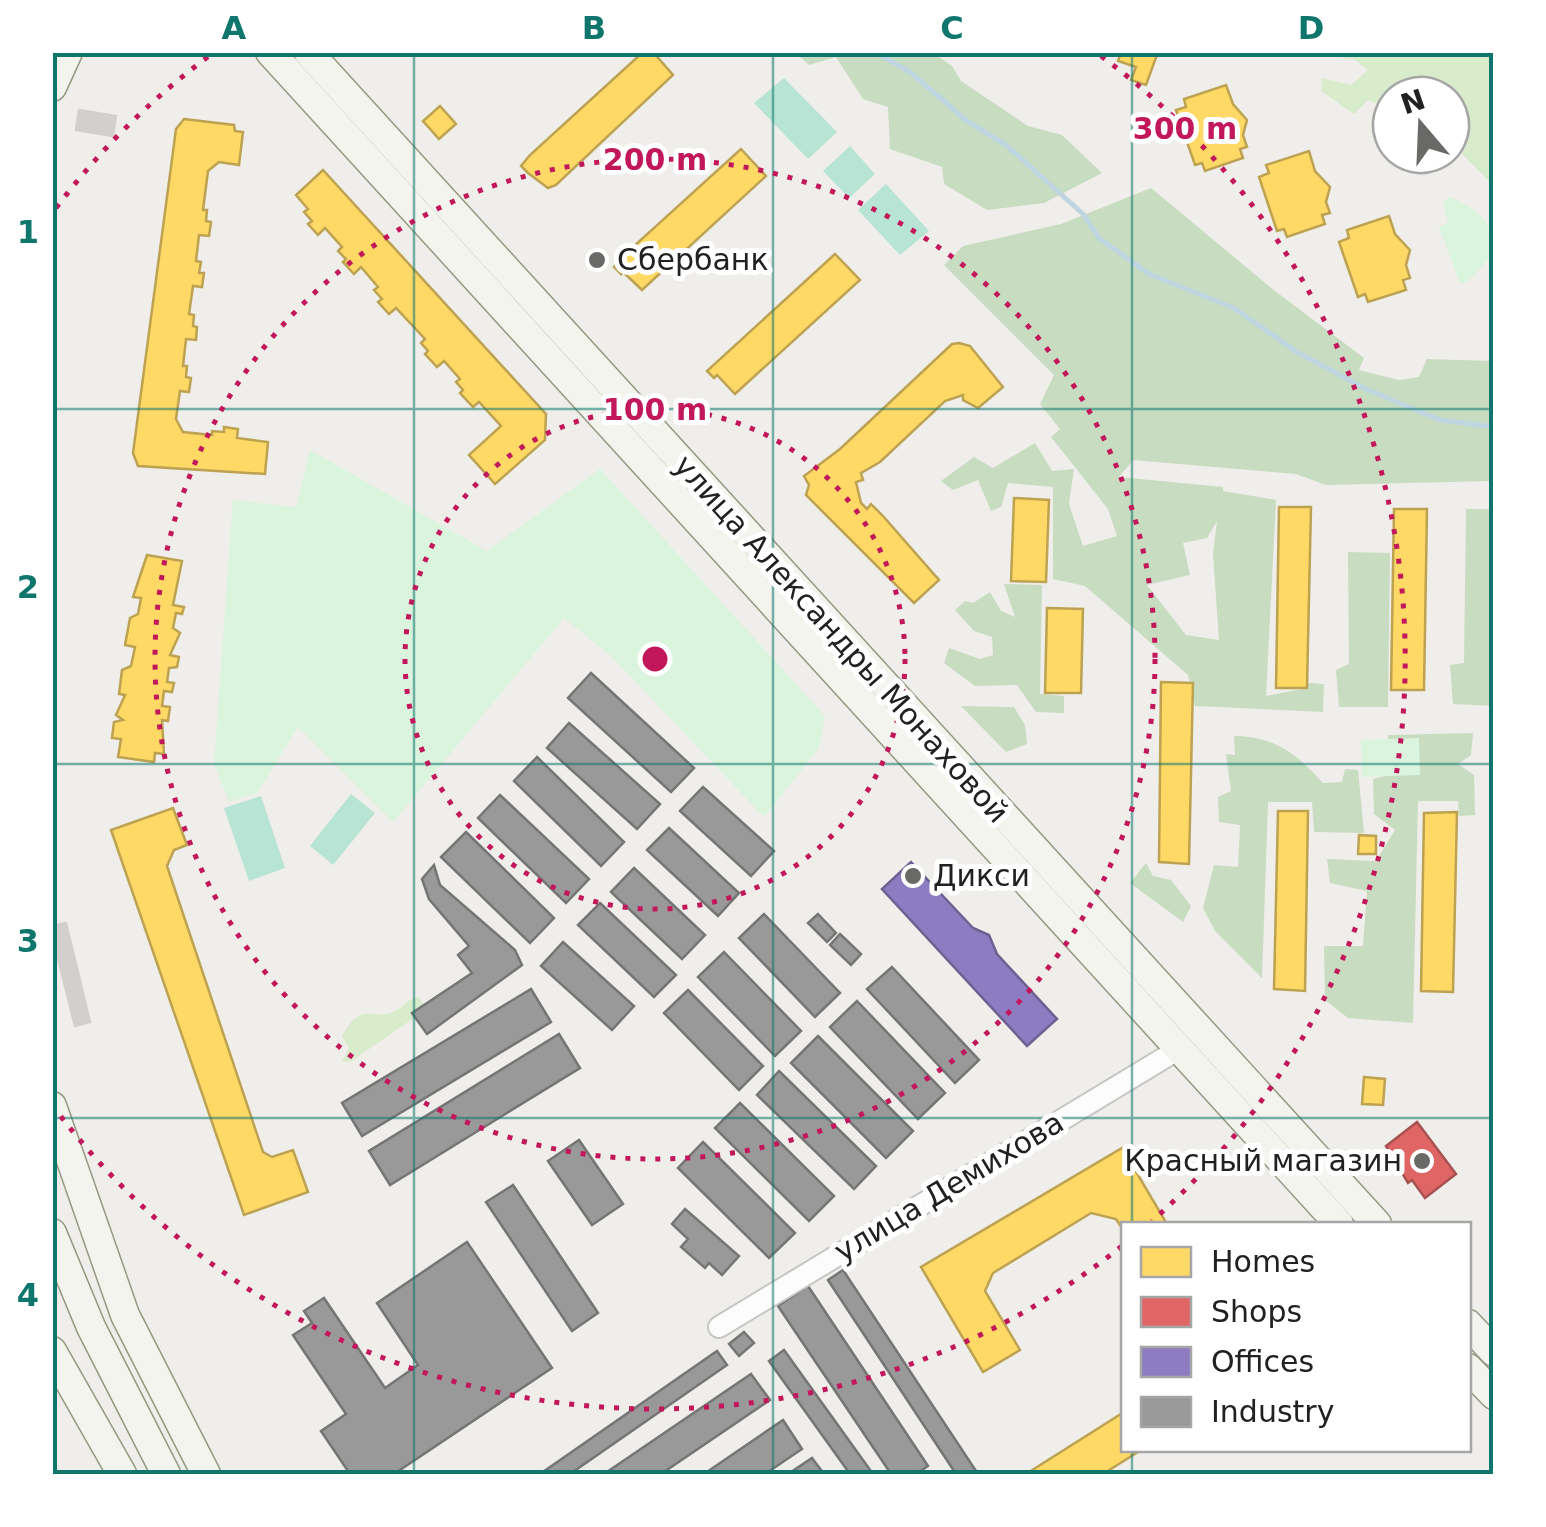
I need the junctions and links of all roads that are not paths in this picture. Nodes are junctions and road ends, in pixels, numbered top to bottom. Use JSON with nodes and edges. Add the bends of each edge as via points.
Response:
{"nodes":[{"id":1,"x":68,"y":52,"type":"edge"},
{"id":2,"x":270,"y":52,"type":"edge"},
{"id":3,"x":308,"y":52,"type":"edge"},
{"id":4,"x":52,"y":86,"type":"edge"},
{"id":5,"x":1179,"y":1048,"type":"junction"},
{"id":6,"x":52,"y":1106,"type":"edge"},
{"id":7,"x":1337,"y":1222,"type":"edge"},
{"id":8,"x":1375,"y":1222,"type":"edge"},
{"id":9,"x":52,"y":1233,"type":"edge"},
{"id":10,"x":719,"y":1327,"type":"dead end"},
{"id":11,"x":1471,"y":1327,"type":"edge"},
{"id":12,"x":52,"y":1350,"type":"edge"},
{"id":13,"x":1494,"y":1352,"type":"edge"},
{"id":14,"x":1471,"y":1371,"type":"edge"},
{"id":15,"x":1494,"y":1395,"type":"edge"},
{"id":16,"x":122,"y":1474,"type":"edge"},
{"id":17,"x":166,"y":1474,"type":"edge"},
{"id":18,"x":206,"y":1474,"type":"edge"}],
"edges":[{"from":1,"to":4,"type":"main road"},
{"from":2,"to":5,"type":"main road","name":"улица Александры Монаховой"},
{"from":3,"to":8,"type":"main road","name":"улица Александры Монаховой"},
{"from":5,"to":7,"type":"main road","name":"улица Александры Монаховой"},
{"from":5,"to":10,"type":"street","name":"улица Демихова"},
{"from":6,"to":18,"type":"main road","via":[[117,1297]]},
{"from":9,"to":17,"type":"main road"},
{"from":11,"to":13,"type":"main road"},
{"from":12,"to":16,"type":"main road"},
{"from":14,"to":15,"type":"main road"}]}
